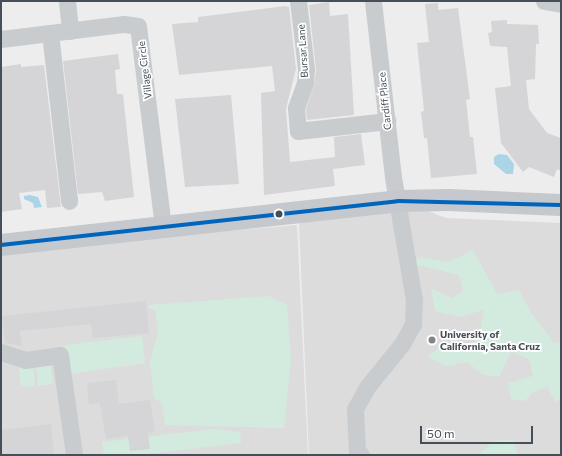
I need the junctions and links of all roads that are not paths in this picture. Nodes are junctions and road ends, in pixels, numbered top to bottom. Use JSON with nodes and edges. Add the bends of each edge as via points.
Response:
{"nodes":[{"id":1,"x":67,"y":1,"type":"edge"},
{"id":2,"x":298,"y":1,"type":"edge"},
{"id":3,"x":373,"y":1,"type":"edge"},
{"id":4,"x":544,"y":1,"type":"edge"},
{"id":5,"x":561,"y":4,"type":"edge"},
{"id":6,"x":70,"y":30,"type":"junction"},
{"id":7,"x":50,"y":33,"type":"junction"},
{"id":8,"x":1,"y":39,"type":"edge"},
{"id":9,"x":387,"y":121,"type":"junction"},
{"id":10,"x":69,"y":201,"type":"dead end"},
{"id":11,"x":398,"y":201,"type":"junction"},
{"id":12,"x":561,"y":205,"type":"edge"},
{"id":13,"x":163,"y":227,"type":"junction"},
{"id":14,"x":1,"y":245,"type":"edge"},
{"id":15,"x":1,"y":352,"type":"edge"},
{"id":16,"x":74,"y":455,"type":"edge"},
{"id":17,"x":361,"y":455,"type":"edge"}],
"edges":[{"from":1,"to":6,"type":"street"},
{"from":2,"to":9,"type":"street","name":"Bursar Lane","via":[[306,69],[305,83],[296,108],[298,131]]},
{"from":3,"to":9,"type":"street","name":"Cardiff Place"},
{"from":4,"to":5,"type":"street"},
{"from":6,"to":7,"type":"street","name":"Village Circle"},
{"from":6,"to":13,"type":"street","name":"Village Circle","via":[[124,24],[138,26]]},
{"from":7,"to":8,"type":"street","name":"Village Circle"},
{"from":7,"to":10,"type":"street"},
{"from":9,"to":11,"type":"street","name":"Cardiff Place"},
{"from":11,"to":12,"type":"main road","via":[[449,200]]},
{"from":11,"to":13,"type":"main road"},
{"from":11,"to":17,"type":"street","name":"Cardiff Place","via":[[414,300],[413,324],[402,344],[367,387],[355,410],[357,451]]},
{"from":13,"to":14,"type":"main road"},
{"from":15,"to":16,"type":"street","via":[[25,360],[60,355]]}]}
